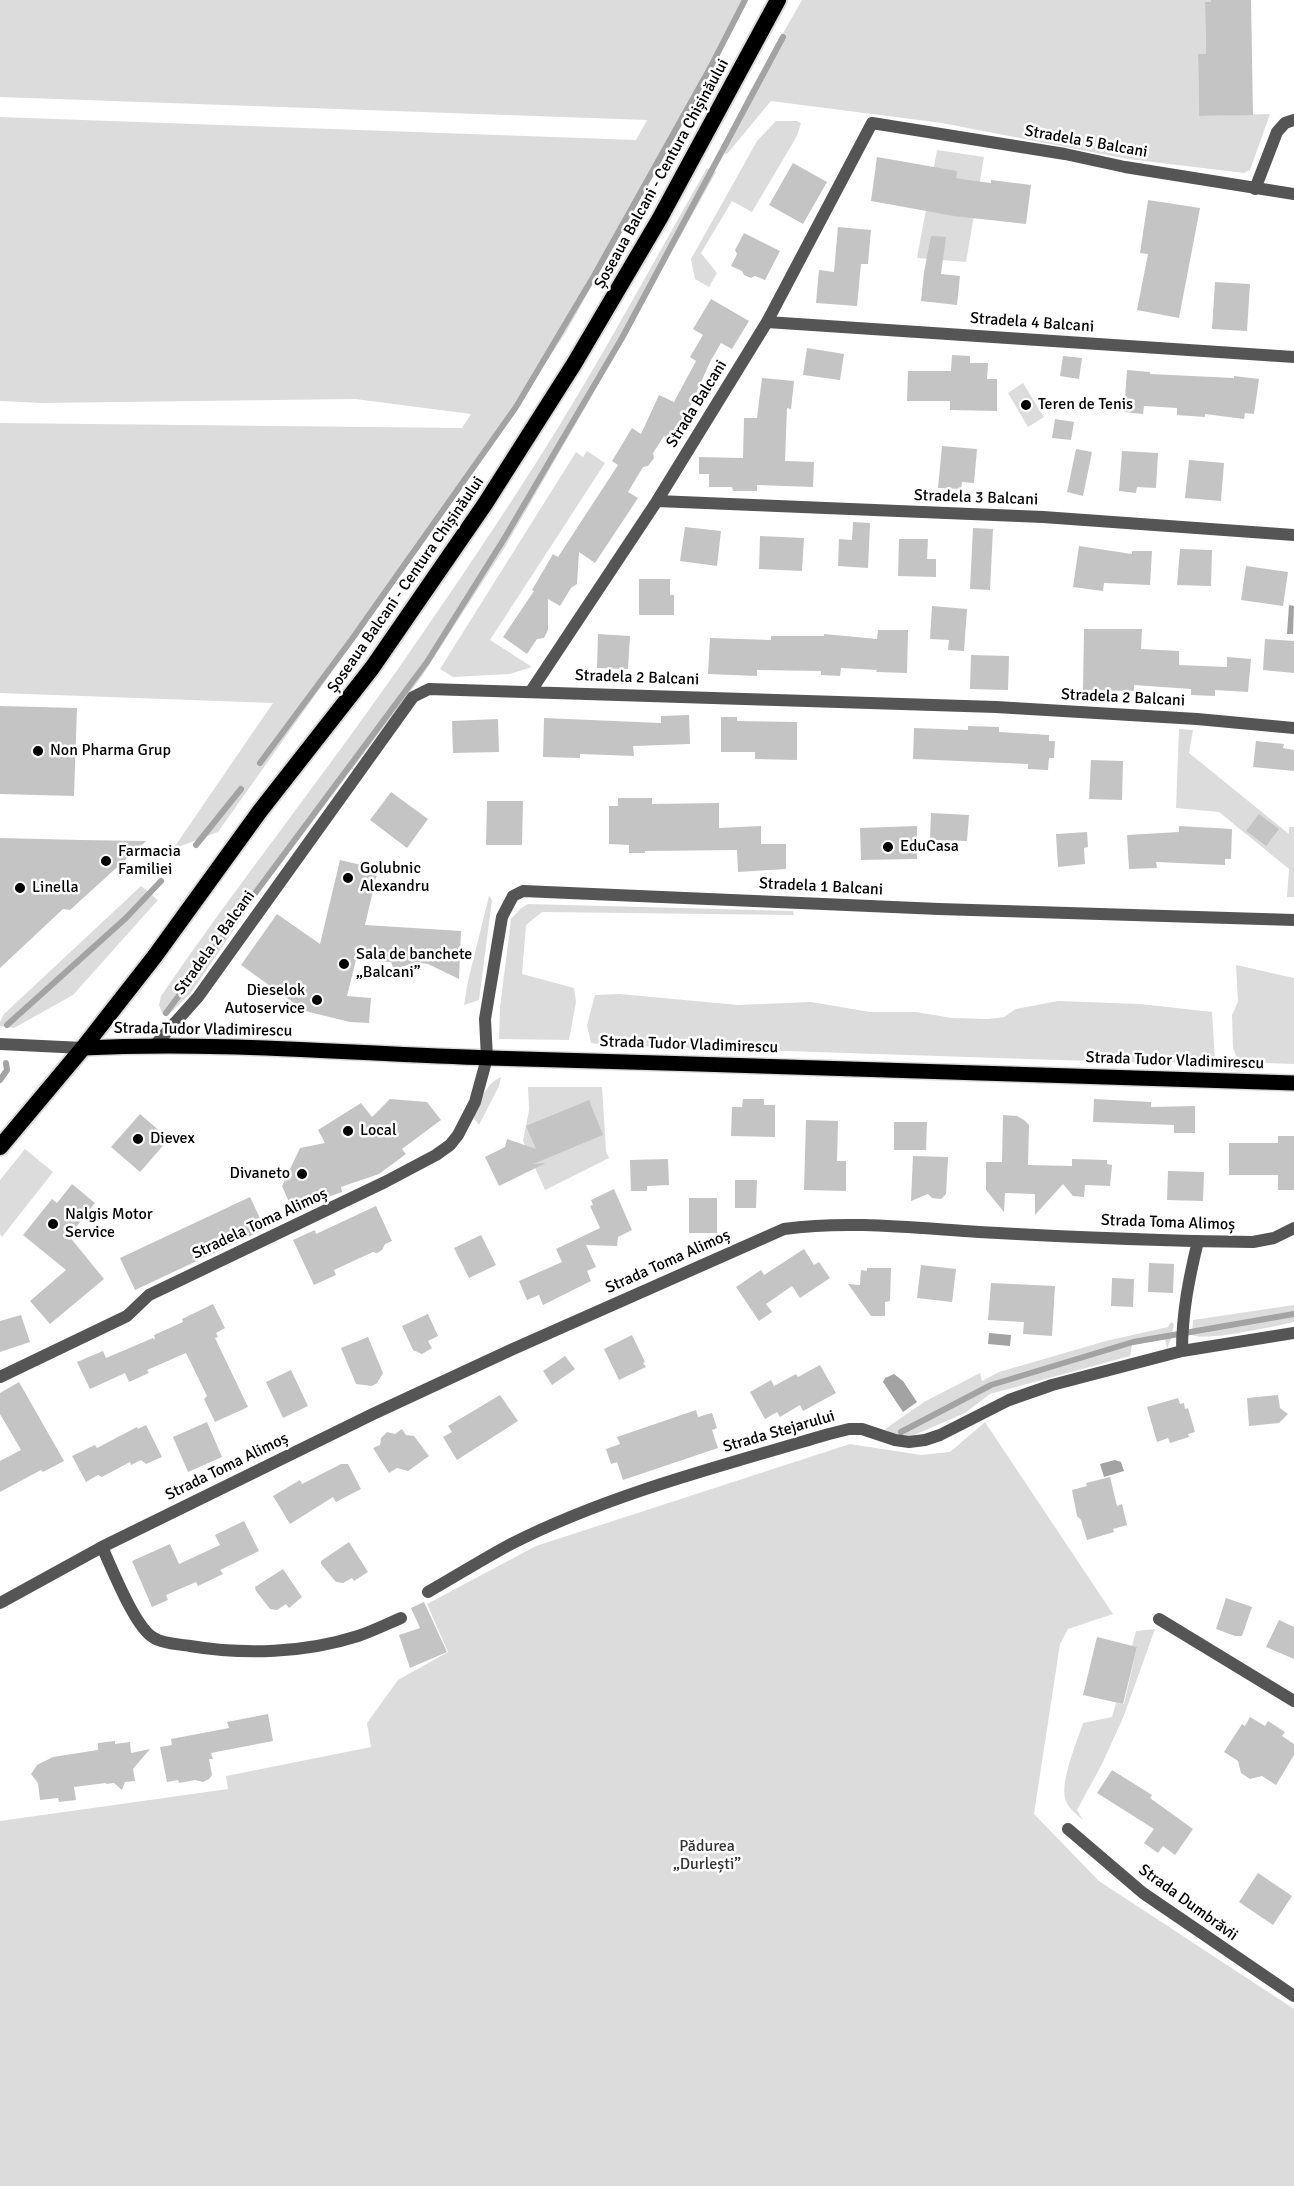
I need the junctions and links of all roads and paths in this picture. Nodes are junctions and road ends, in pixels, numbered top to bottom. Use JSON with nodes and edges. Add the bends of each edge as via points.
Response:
{"nodes":[{"id":1,"x":778,"y":0,"type":"edge"},
{"id":2,"x":1294,"y":120,"type":"edge"},
{"id":3,"x":872,"y":123,"type":"joint"},
{"id":4,"x":1255,"y":189,"type":"junction"},
{"id":5,"x":1294,"y":194,"type":"edge"},
{"id":6,"x":767,"y":322,"type":"junction"},
{"id":7,"x":1294,"y":357,"type":"edge"},
{"id":8,"x":657,"y":501,"type":"junction"},
{"id":9,"x":1294,"y":535,"type":"edge"},
{"id":10,"x":531,"y":691,"type":"junction"},
{"id":11,"x":1294,"y":728,"type":"edge"},
{"id":12,"x":1294,"y":920,"type":"edge"},
{"id":13,"x":0,"y":1044,"type":"edge"},
{"id":14,"x":155,"y":1045,"type":"junction"},
{"id":15,"x":83,"y":1048,"type":"junction"},
{"id":16,"x":487,"y":1058,"type":"junction"},
{"id":17,"x":1294,"y":1083,"type":"edge"},
{"id":18,"x":0,"y":1147,"type":"edge"},
{"id":19,"x":1294,"y":1228,"type":"edge"},
{"id":20,"x":1198,"y":1241,"type":"junction"},
{"id":21,"x":1294,"y":1333,"type":"edge"},
{"id":22,"x":1182,"y":1346,"type":"junction"},
{"id":23,"x":0,"y":1377,"type":"edge"},
{"id":24,"x":102,"y":1547,"type":"junction"},
{"id":25,"x":428,"y":1592,"type":"dead end"},
{"id":26,"x":0,"y":1603,"type":"edge"},
{"id":27,"x":401,"y":1618,"type":"dead end"},
{"id":28,"x":1159,"y":1619,"type":"dead end"},
{"id":29,"x":1294,"y":1701,"type":"edge"},
{"id":30,"x":1068,"y":1829,"type":"dead end"},
{"id":31,"x":1294,"y":1996,"type":"edge"}],
"edges":[{"from":1,"to":15,"type":"highway","name":"Șoseaua Balcani - Centura Chișinăului","via":[[660,218],[485,504],[372,668]]},
{"from":2,"to":4,"type":"street","via":[[1276,132]]},
{"from":3,"to":4,"type":"street","name":"Stradela 5 Balcani"},
{"from":3,"to":6,"type":"street","name":"Strada Balcani"},
{"from":4,"to":5,"type":"street","name":"Stradela 5 Balcani"},
{"from":6,"to":7,"type":"street","name":"Stradela 4 Balcani"},
{"from":6,"to":8,"type":"street","name":"Strada Balcani"},
{"from":8,"to":9,"type":"street","name":"Stradela 3 Balcani","via":[[1043,517]]},
{"from":8,"to":10,"type":"street","name":"Strada Balcani"},
{"from":10,"to":11,"type":"street","name":"Stradela 2 Balcani","via":[[996,707]]},
{"from":10,"to":14,"type":"street","name":"Stradela 2 Balcani","via":[[429,689],[413,697],[198,997]]},
{"from":12,"to":16,"type":"street","name":"Stradela 1 Balcani","via":[[523,891],[513,896],[502,917],[485,1019]]},
{"from":13,"to":15,"type":"street"},
{"from":14,"to":15,"type":"main road","name":"Strada Tudor Vladimirescu"},
{"from":14,"to":16,"type":"main road","name":"Strada Tudor Vladimirescu"},
{"from":15,"to":18,"type":"highway","name":"Șoseaua Balcani - Centura Chișinăului"},
{"from":16,"to":17,"type":"main road","name":"Strada Tudor Vladimirescu"},
{"from":16,"to":23,"type":"street","name":"Stradela Toma Alimoș","via":[[475,1102],[461,1130],[436,1155],[149,1295],[127,1316]]},
{"from":19,"to":20,"type":"street","name":"Strada Toma Alimoș","via":[[1274,1238],[1253,1242]]},
{"from":20,"to":22,"type":"street","via":[[1182,1321]]},
{"from":20,"to":24,"type":"street","name":"Strada Toma Alimoș","via":[[902,1227],[813,1225],[784,1229],[373,1414]]},
{"from":21,"to":22,"type":"street","name":"Strada Stejarului"},
{"from":22,"to":25,"type":"street","name":"Strada Stejarului","via":[[1027,1393],[926,1440],[895,1440],[862,1429],[849,1429],[667,1483],[512,1544]]},
{"from":24,"to":26,"type":"street","name":"Strada Toma Alimoș"},
{"from":24,"to":27,"type":"street","via":[[141,1627],[154,1639],[239,1651],[273,1650],[358,1636]]},
{"from":28,"to":29,"type":"street"},
{"from":30,"to":31,"type":"street","name":"Strada Dumbrăvii","via":[[1143,1893]]}]}
